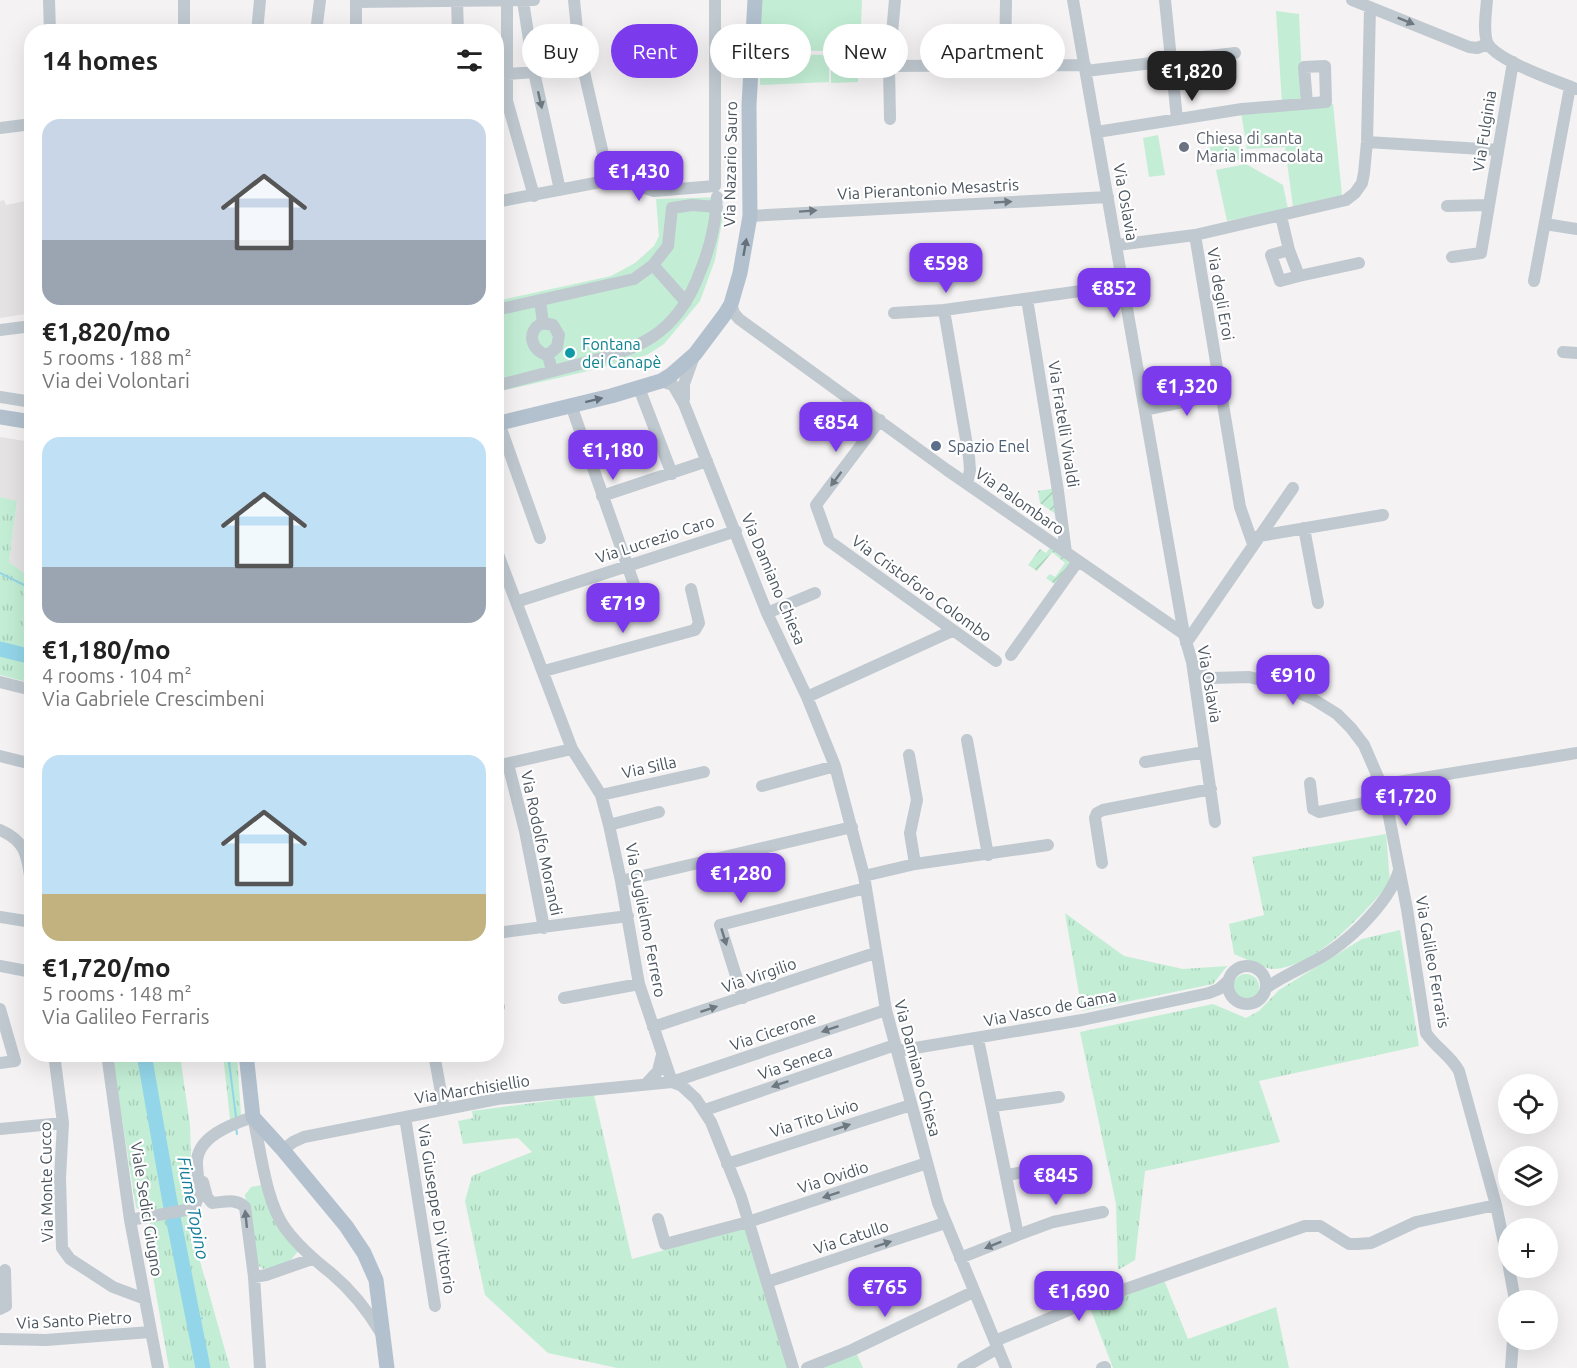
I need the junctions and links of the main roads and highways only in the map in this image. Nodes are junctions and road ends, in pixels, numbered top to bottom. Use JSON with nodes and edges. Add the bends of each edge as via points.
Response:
{"nodes":[{"id":1,"x":755,"y":0,"type":"edge"},
{"id":2,"x":0,"y":417,"type":"edge"},
{"id":3,"x":24,"y":421,"type":"edge"},
{"id":4,"x":504,"y":422,"type":"edge"},
{"id":5,"x":0,"y":427,"type":"edge"},
{"id":6,"x":24,"y":431,"type":"edge"},
{"id":7,"x":247,"y":1062,"type":"edge"},
{"id":8,"x":387,"y":1368,"type":"edge"}],
"edges":[{"from":4,"to":1,"type":"main road","name":"Via Nazario Sauro","one_way":true,"via":[[661,381],[695,354],[721,321],[731,304],[740,273],[750,216],[749,105]]},
{"from":2,"to":3,"type":"main road"},
{"from":5,"to":6,"type":"main road"},
{"from":7,"to":8,"type":"main road","via":[[253,1117],[346,1226],[364,1253],[376,1280]]}]}
